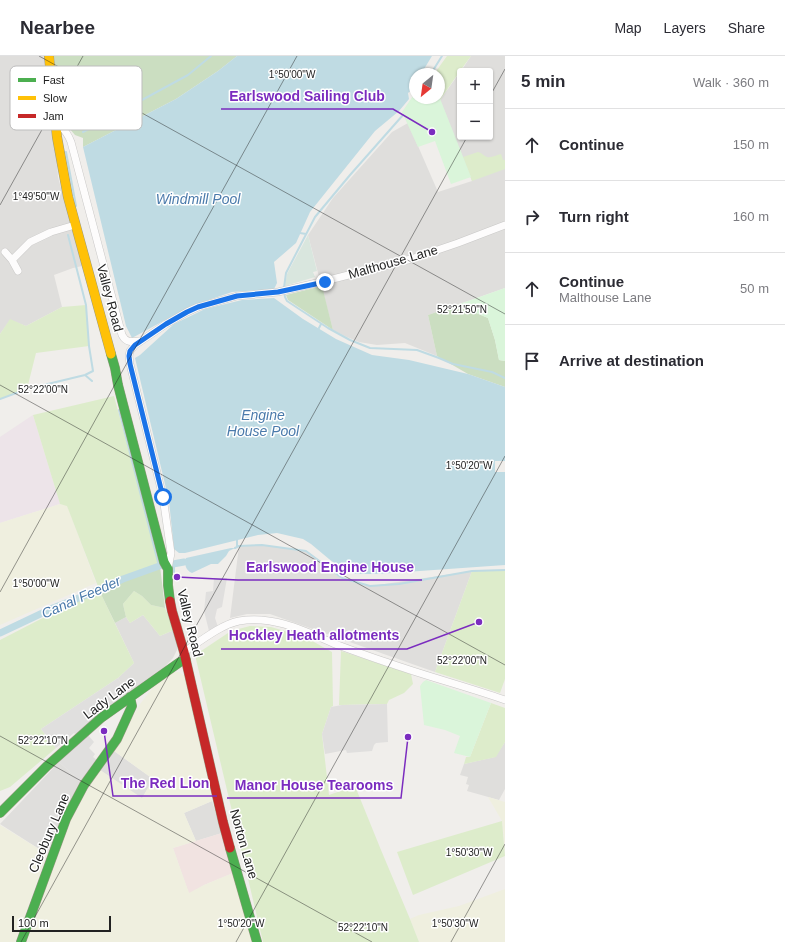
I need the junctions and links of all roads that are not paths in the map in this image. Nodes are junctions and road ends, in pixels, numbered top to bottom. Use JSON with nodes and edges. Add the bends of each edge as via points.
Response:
{"nodes":[{"id":1,"x":49,"y":56,"type":"edge"},
{"id":2,"x":50,"y":66,"type":"edge"},
{"id":3,"x":57,"y":130,"type":"edge"},
{"id":4,"x":64,"y":130,"type":"edge"},
{"id":5,"x":75,"y":225,"type":"junction"},
{"id":6,"x":505,"y":225,"type":"edge"},
{"id":7,"x":5,"y":252,"type":"dead end"},
{"id":8,"x":12,"y":260,"type":"junction"},
{"id":9,"x":18,"y":271,"type":"dead end"},
{"id":10,"x":142,"y":340,"type":"junction"},
{"id":11,"x":168,"y":569,"type":"junction"},
{"id":12,"x":185,"y":656,"type":"junction"},
{"id":13,"x":130,"y":697,"type":"junction"},
{"id":14,"x":505,"y":700,"type":"edge"},
{"id":15,"x":202,"y":730,"type":"joint"},
{"id":16,"x":0,"y":813,"type":"edge"},
{"id":17,"x":20,"y":942,"type":"edge"},
{"id":18,"x":257,"y":942,"type":"edge"}],
"edges":[{"from":1,"to":2,"type":"street","name":"Valley Road"},
{"from":3,"to":5,"type":"street","name":"Valley Road","via":[[61,164]]},
{"from":4,"to":10,"type":"street","via":[[71,142],[122,335],[129,342]]},
{"from":5,"to":8,"type":"street","via":[[30,242]]},
{"from":5,"to":11,"type":"street","name":"Valley Road","via":[[86,257],[164,562]]},
{"from":6,"to":10,"type":"street","name":"Malthouse Lane","via":[[412,259],[325,282],[278,292],[237,296],[198,307]]},
{"from":7,"to":8,"type":"street"},
{"from":8,"to":9,"type":"street"},
{"from":10,"to":11,"type":"street","name":"Malthouse Lane","via":[[130,351],[129,356],[163,497],[171,553]]},
{"from":11,"to":12,"type":"street","name":"Valley Road","via":[[172,611]]},
{"from":12,"to":13,"type":"street","name":"Lady Lane"},
{"from":12,"to":14,"type":"street","via":[[212,634],[233,622],[269,620]]},
{"from":12,"to":15,"type":"street","name":"Valley Road"},
{"from":13,"to":16,"type":"street","name":"Lady Lane","via":[[101,718],[47,766]]},
{"from":13,"to":17,"type":"street","name":"Cleobury Lane","via":[[132,706],[117,739],[84,785],[66,819]]},
{"from":15,"to":18,"type":"street","name":"Norton Lane","via":[[223,822]]}]}
